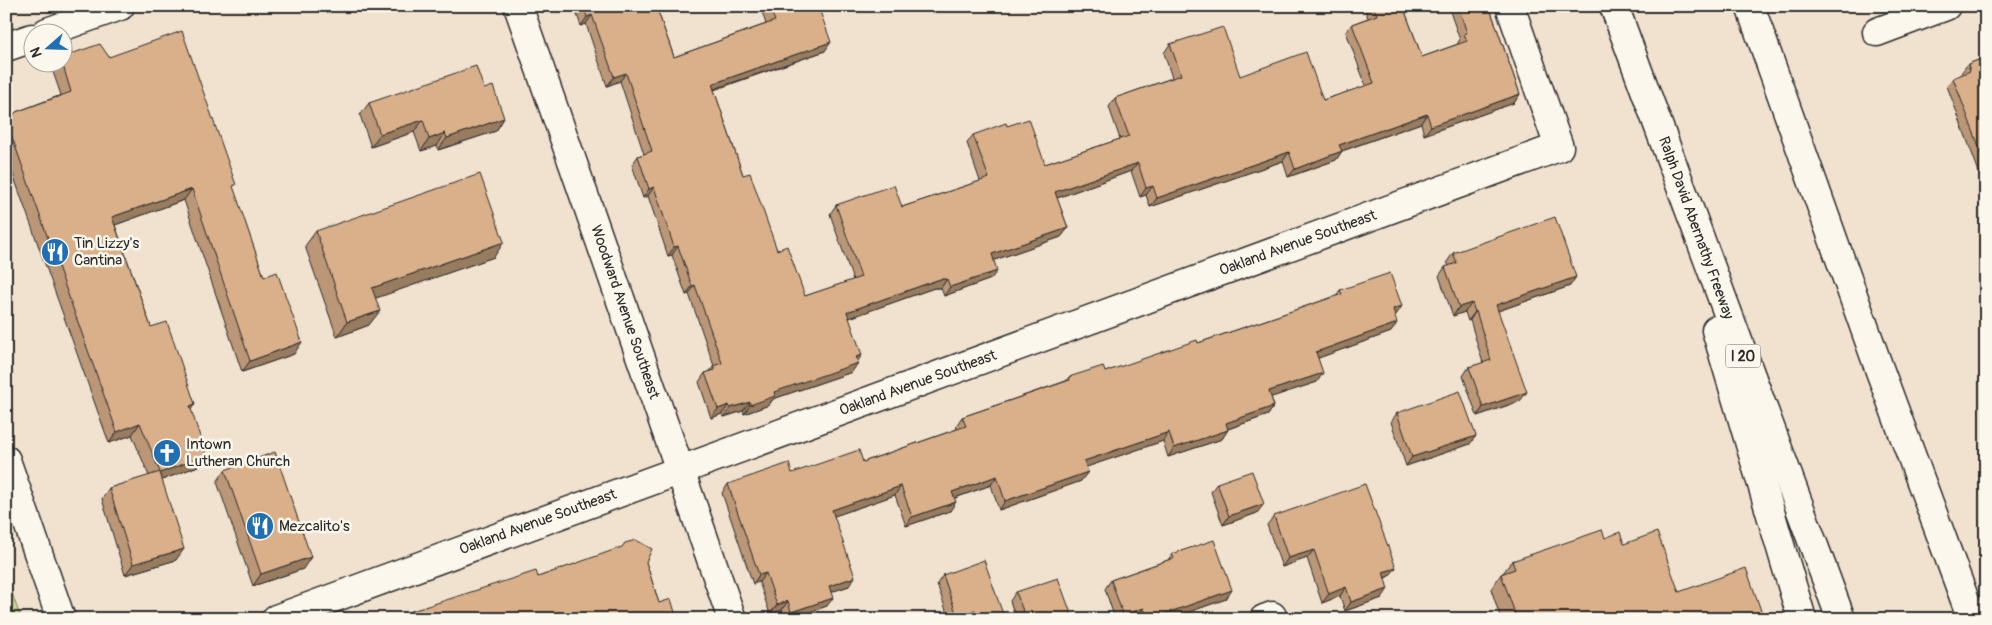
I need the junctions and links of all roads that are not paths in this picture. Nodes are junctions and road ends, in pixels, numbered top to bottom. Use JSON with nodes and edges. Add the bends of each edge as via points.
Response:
{"nodes":[{"id":1,"x":120,"y":6,"type":"edge"},
{"id":2,"x":518,"y":6,"type":"edge"},
{"id":3,"x":1510,"y":6,"type":"edge"},
{"id":4,"x":1614,"y":6,"type":"edge"},
{"id":5,"x":1750,"y":6,"type":"edge"},
{"id":6,"x":1946,"y":6,"type":"edge"},
{"id":7,"x":72,"y":23,"type":"edge"},
{"id":8,"x":1877,"y":32,"type":"dead end"},
{"id":9,"x":22,"y":41,"type":"edge"},
{"id":10,"x":6,"y":47,"type":"edge"},
{"id":11,"x":1645,"y":94,"type":"junction"},
{"id":12,"x":6,"y":460,"type":"edge"},
{"id":13,"x":680,"y":470,"type":"junction"},
{"id":14,"x":1936,"y":519,"type":"junction"},
{"id":15,"x":61,"y":619,"type":"edge"},
{"id":16,"x":276,"y":619,"type":"edge"},
{"id":17,"x":732,"y":619,"type":"edge"},
{"id":18,"x":1802,"y":619,"type":"edge"},
{"id":19,"x":1841,"y":619,"type":"edge"},
{"id":20,"x":1972,"y":619,"type":"edge"},
{"id":21,"x":1983,"y":619,"type":"edge"}],
"edges":[{"from":1,"to":7,"type":"main road"},
{"from":2,"to":13,"type":"main road","name":"Woodward Avenue Southeast"},
{"from":3,"to":13,"type":"main road","name":"Oakland Avenue Southeast","via":[[1559,147]]},
{"from":4,"to":11,"type":"main road","name":"Ralph David Abernathy Freeway","number":"I 20"},
{"from":5,"to":14,"type":"main road"},
{"from":6,"to":8,"type":"main road"},
{"from":9,"to":10,"type":"main road"},
{"from":11,"to":18,"type":"main road"},
{"from":11,"to":19,"type":"main road","name":"Ralph David Abernathy Freeway","number":"I 20"},
{"from":12,"to":15,"type":"main road"},
{"from":13,"to":16,"type":"main road","name":"Oakland Avenue Southeast"},
{"from":13,"to":17,"type":"main road","name":"Woodward Avenue Southeast"},
{"from":14,"to":20,"type":"main road"},
{"from":14,"to":21,"type":"main road"}]}
